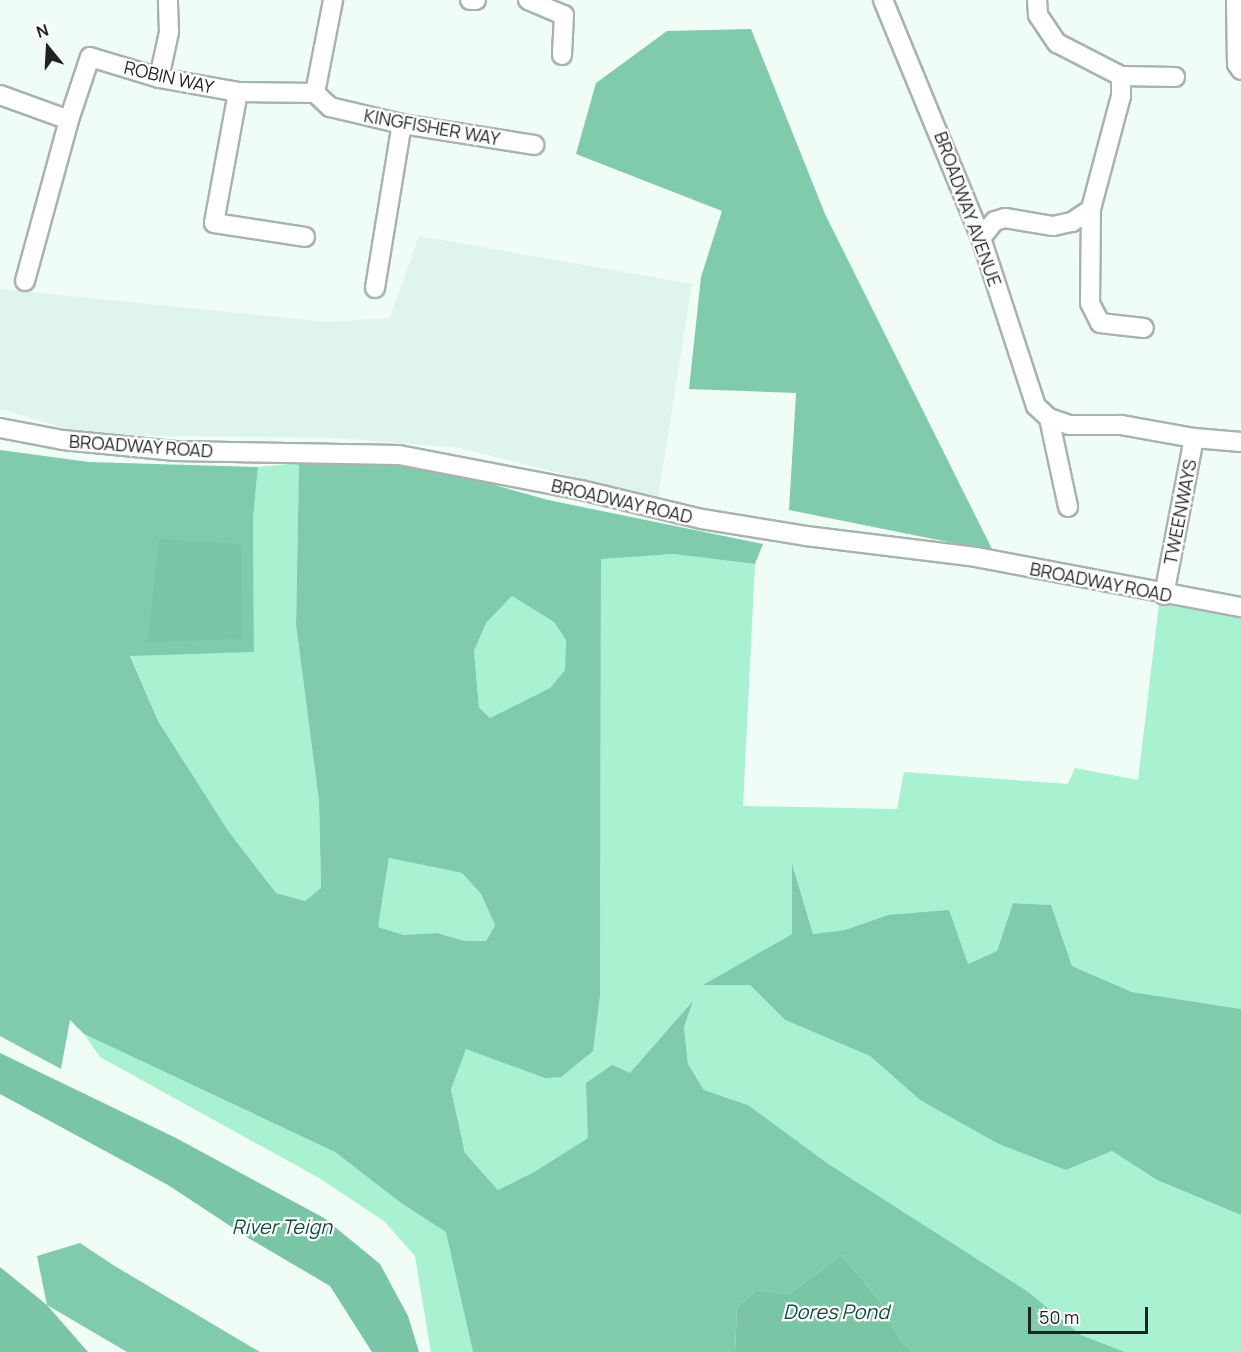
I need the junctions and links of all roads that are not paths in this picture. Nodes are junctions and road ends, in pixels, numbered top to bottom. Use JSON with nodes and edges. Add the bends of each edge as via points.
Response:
{"nodes":[{"id":1,"x":168,"y":0,"type":"edge"},
{"id":2,"x":333,"y":0,"type":"edge"},
{"id":3,"x":470,"y":0,"type":"edge"},
{"id":4,"x":476,"y":0,"type":"edge"},
{"id":5,"x":528,"y":0,"type":"edge"},
{"id":6,"x":883,"y":0,"type":"edge"},
{"id":7,"x":1037,"y":0,"type":"edge"},
{"id":8,"x":1236,"y":0,"type":"edge"},
{"id":9,"x":562,"y":55,"type":"dead end"},
{"id":10,"x":1241,"y":70,"type":"edge"},
{"id":11,"x":1121,"y":76,"type":"junction"},
{"id":12,"x":1175,"y":77,"type":"dead end"},
{"id":13,"x":159,"y":78,"type":"junction"},
{"id":14,"x":238,"y":92,"type":"junction"},
{"id":15,"x":315,"y":93,"type":"junction"},
{"id":16,"x":0,"y":95,"type":"edge"},
{"id":17,"x":69,"y":120,"type":"junction"},
{"id":18,"x":402,"y":124,"type":"junction"},
{"id":19,"x":534,"y":145,"type":"dead end"},
{"id":20,"x":1091,"y":209,"type":"junction"},
{"id":21,"x":305,"y":237,"type":"dead end"},
{"id":22,"x":981,"y":238,"type":"junction"},
{"id":23,"x":25,"y":281,"type":"dead end"},
{"id":24,"x":375,"y":288,"type":"dead end"},
{"id":25,"x":1143,"y":328,"type":"dead end"},
{"id":26,"x":1048,"y":418,"type":"junction"},
{"id":27,"x":0,"y":428,"type":"edge"},
{"id":28,"x":1194,"y":438,"type":"junction"},
{"id":29,"x":1241,"y":442,"type":"edge"},
{"id":30,"x":1068,"y":507,"type":"dead end"},
{"id":31,"x":1164,"y":596,"type":"junction"},
{"id":32,"x":1241,"y":607,"type":"edge"}],
"edges":[{"from":1,"to":13,"type":"street","via":[[170,32]]},
{"from":2,"to":15,"type":"street"},
{"from":3,"to":4,"type":"street"},
{"from":5,"to":9,"type":"street","via":[[564,15]]},
{"from":6,"to":22,"type":"street","name":"BROADWAY AVENUE"},
{"from":7,"to":11,"type":"street","via":[[1038,15],[1057,43]]},
{"from":8,"to":10,"type":"street","via":[[1237,64]]},
{"from":11,"to":12,"type":"street"},
{"from":11,"to":20,"type":"street","via":[[1121,96]]},
{"from":13,"to":14,"type":"street","name":"ROBIN WAY"},
{"from":13,"to":17,"type":"street","name":"ROBIN WAY","via":[[90,57]]},
{"from":14,"to":15,"type":"street","name":"ROBIN WAY"},
{"from":14,"to":21,"type":"street","via":[[214,223]]},
{"from":15,"to":18,"type":"street","name":"KINGFISHER WAY","via":[[330,107]]},
{"from":16,"to":17,"type":"street"},
{"from":17,"to":23,"type":"street","name":"ROBIN WAY"},
{"from":18,"to":19,"type":"street","name":"KINGFISHER WAY"},
{"from":18,"to":24,"type":"street"},
{"from":20,"to":22,"type":"street","via":[[1072,222],[1053,226],[1005,218],[995,221]]},
{"from":20,"to":25,"type":"street","via":[[1089,303],[1100,323]]},
{"from":22,"to":26,"type":"street","name":"BROADWAY AVENUE","via":[[1036,406]]},
{"from":26,"to":28,"type":"street","via":[[1069,425],[1121,425]]},
{"from":26,"to":30,"type":"street","name":"BROADWAY AVENUE"},
{"from":27,"to":31,"type":"street","name":"BROADWAY ROAD","via":[[63,440],[175,451],[399,455],[581,490],[702,519],[976,557]]},
{"from":28,"to":29,"type":"street","name":"TWEENWAYS"},
{"from":28,"to":31,"type":"street","name":"TWEENWAYS"},
{"from":31,"to":32,"type":"street","name":"BROADWAY ROAD"}]}
